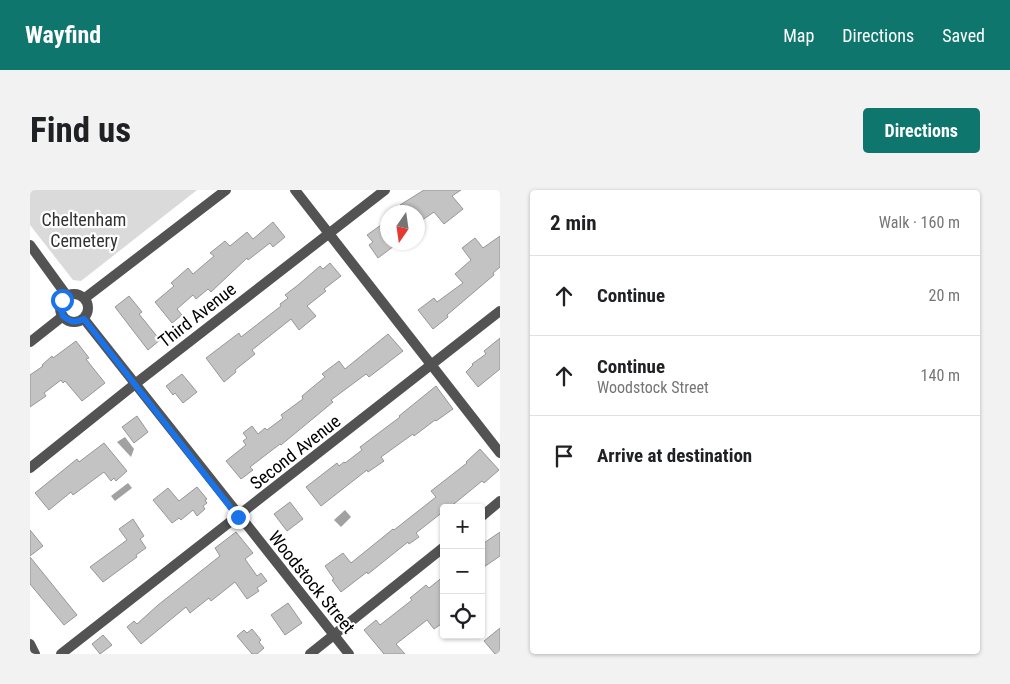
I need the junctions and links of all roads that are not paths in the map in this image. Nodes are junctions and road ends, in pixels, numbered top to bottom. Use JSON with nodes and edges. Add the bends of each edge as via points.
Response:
{"nodes":[{"id":1,"x":226,"y":190,"type":"edge"},
{"id":2,"x":294,"y":190,"type":"edge"},
{"id":3,"x":385,"y":190,"type":"edge"},
{"id":4,"x":329,"y":234,"type":"junction"},
{"id":5,"x":30,"y":246,"type":"edge"},
{"id":6,"x":67,"y":296,"type":"junction"},
{"id":7,"x":85,"y":298,"type":"junction"},
{"id":8,"x":500,"y":311,"type":"edge"},
{"id":9,"x":63,"y":316,"type":"junction"},
{"id":10,"x":84,"y":319,"type":"junction"},
{"id":11,"x":30,"y":342,"type":"edge"},
{"id":12,"x":431,"y":366,"type":"junction"},
{"id":13,"x":135,"y":384,"type":"junction"},
{"id":14,"x":500,"y":453,"type":"edge"},
{"id":15,"x":30,"y":468,"type":"edge"},
{"id":16,"x":500,"y":502,"type":"edge"},
{"id":17,"x":485,"y":514,"type":"edge"},
{"id":18,"x":238,"y":517,"type":"junction"},
{"id":19,"x":442,"y":549,"type":"edge"},
{"id":20,"x":334,"y":636,"type":"junction"},
{"id":21,"x":30,"y":644,"type":"edge"},
{"id":22,"x":35,"y":654,"type":"edge"},
{"id":23,"x":61,"y":654,"type":"edge"},
{"id":24,"x":310,"y":654,"type":"edge"},
{"id":25,"x":349,"y":654,"type":"edge"}],
"edges":[{"from":1,"to":7,"type":"street"},
{"from":2,"to":4,"type":"street"},
{"from":3,"to":4,"type":"street","name":"Third Avenue"},
{"from":4,"to":12,"type":"street"},
{"from":4,"to":13,"type":"street","name":"Third Avenue"},
{"from":5,"to":6,"type":"street"},
{"from":6,"to":7,"type":"street","via":[[76,294]]},
{"from":6,"to":9,"type":"street","via":[[60,306]]},
{"from":7,"to":10,"type":"street","via":[[89,309]]},
{"from":8,"to":12,"type":"street","name":"Second Avenue"},
{"from":9,"to":10,"type":"street","via":[[72,322]]},
{"from":9,"to":11,"type":"street"},
{"from":10,"to":13,"type":"street","name":"Woodstock Street"},
{"from":12,"to":14,"type":"street"},
{"from":12,"to":18,"type":"street","name":"Second Avenue"},
{"from":13,"to":15,"type":"street","name":"Third Avenue"},
{"from":13,"to":18,"type":"street","name":"Woodstock Street"},
{"from":16,"to":17,"type":"street"},
{"from":18,"to":20,"type":"street","name":"Woodstock Street"},
{"from":18,"to":23,"type":"street","name":"Second Avenue"},
{"from":19,"to":20,"type":"street"},
{"from":20,"to":24,"type":"street"},
{"from":20,"to":25,"type":"street","name":"Woodstock Street"},
{"from":21,"to":22,"type":"street"}]}
